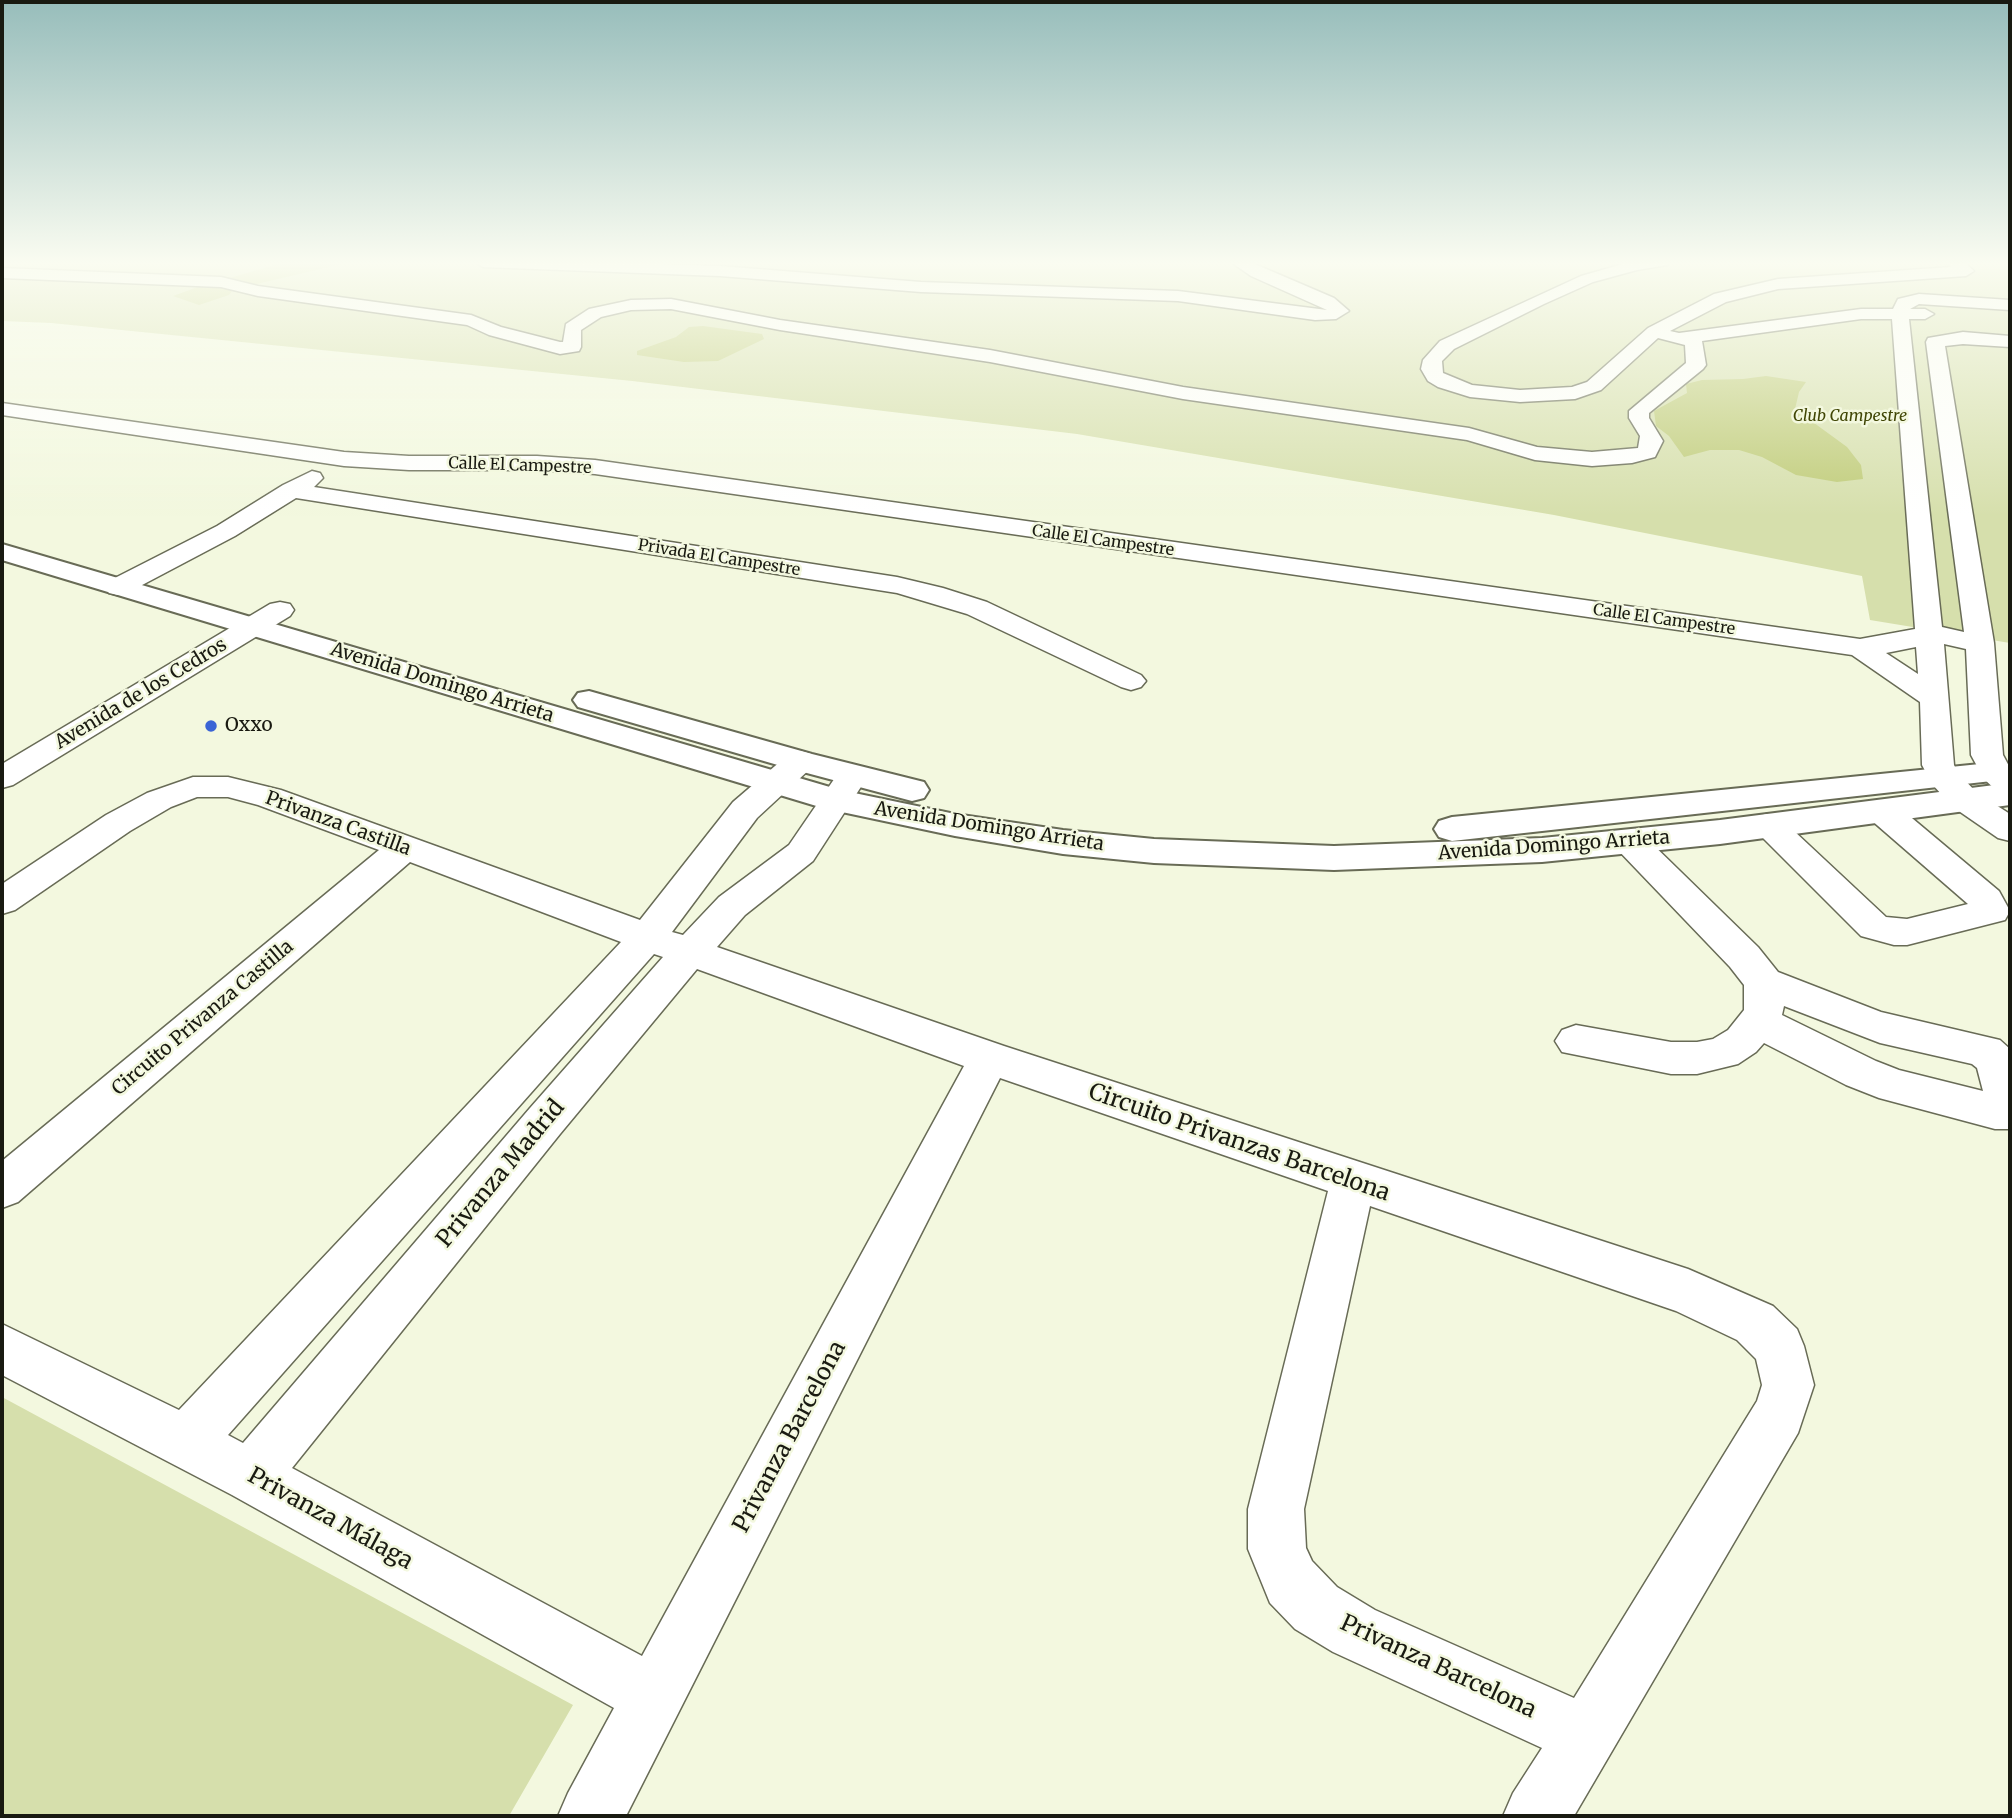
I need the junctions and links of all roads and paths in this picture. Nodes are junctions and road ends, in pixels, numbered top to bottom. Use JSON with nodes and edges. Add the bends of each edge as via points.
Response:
{"nodes":[{"id":1,"x":926,"y":347,"type":"edge"},
{"id":2,"x":1445,"y":347,"type":"edge"},
{"id":3,"x":1638,"y":347,"type":"edge"},
{"id":4,"x":1696,"y":347,"type":"edge"},
{"id":5,"x":1903,"y":347,"type":"edge"},
{"id":6,"x":1936,"y":347,"type":"edge"},
{"id":7,"x":2,"y":409,"type":"edge"},
{"id":8,"x":344,"y":459,"type":"junction"},
{"id":9,"x":291,"y":491,"type":"junction"},
{"id":10,"x":2,"y":528,"type":"edge"},
{"id":11,"x":2,"y":552,"type":"edge"},
{"id":12,"x":150,"y":571,"type":"junction"},
{"id":13,"x":1924,"y":579,"type":"junction"},
{"id":14,"x":118,"y":587,"type":"junction"},
{"id":15,"x":1972,"y":587,"type":"junction"},
{"id":16,"x":254,"y":614,"type":"junction"},
{"id":17,"x":1929,"y":633,"type":"junction"},
{"id":18,"x":1980,"y":643,"type":"junction"},
{"id":19,"x":1860,"y":648,"type":"junction"},
{"id":20,"x":1131,"y":681,"type":"dead end"},
{"id":21,"x":1935,"y":699,"type":"junction"},
{"id":22,"x":2,"y":749,"type":"edge"},
{"id":23,"x":800,"y":761,"type":"junction"},
{"id":24,"x":2,"y":778,"type":"edge"},
{"id":25,"x":2006,"y":781,"type":"edge"},
{"id":26,"x":774,"y":783,"type":"junction"},
{"id":27,"x":844,"y":788,"type":"junction"},
{"id":28,"x":1954,"y":788,"type":"junction"},
{"id":29,"x":1882,"y":811,"type":"junction"},
{"id":30,"x":1767,"y":825,"type":"junction"},
{"id":31,"x":2010,"y":830,"type":"edge"},
{"id":32,"x":1629,"y":842,"type":"junction"},
{"id":33,"x":404,"y":848,"type":"junction"},
{"id":34,"x":704,"y":865,"type":"junction"},
{"id":35,"x":763,"y":883,"type":"junction"},
{"id":36,"x":2,"y":901,"type":"edge"},
{"id":37,"x":646,"y":937,"type":"junction"},
{"id":38,"x":690,"y":952,"type":"junction"},
{"id":39,"x":1762,"y":1002,"type":"junction"},
{"id":40,"x":1576,"y":1041,"type":"dead end"},
{"id":41,"x":989,"y":1058,"type":"junction"},
{"id":42,"x":2010,"y":1108,"type":"edge"},
{"id":43,"x":1353,"y":1181,"type":"junction"},
{"id":44,"x":2,"y":1188,"type":"edge"},
{"id":45,"x":2,"y":1348,"type":"edge"},
{"id":46,"x":185,"y":1443,"type":"junction"},
{"id":47,"x":251,"y":1476,"type":"junction"},
{"id":48,"x":654,"y":1696,"type":"junction"},
{"id":49,"x":1587,"y":1736,"type":"junction"},
{"id":50,"x":591,"y":1816,"type":"edge"},
{"id":51,"x":1536,"y":1816,"type":"edge"}],
"edges":[{"from":1,"to":4,"type":"street","via":[[1183,393],[1469,434],[1535,453],[1592,459],[1647,452],[1651,436],[1639,411],[1694,368]]},
{"from":2,"to":3,"type":"street","via":[[1431,369],[1445,383],[1469,391],[1521,396],[1575,393],[1594,386]]},
{"from":5,"to":13,"type":"street"},
{"from":6,"to":15,"type":"street"},
{"from":7,"to":8,"type":"street","name":"Calle El Campestre"},
{"from":8,"to":9,"type":"street"},
{"from":8,"to":19,"type":"street","name":"Calle El Campestre","via":[[595,467]]},
{"from":9,"to":12,"type":"street"},
{"from":9,"to":20,"type":"street","name":"Privada El Campestre","via":[[897,585],[977,608]]},
{"from":10,"to":12,"type":"main road","name":"Avenida Domingo Arrieta"},
{"from":11,"to":14,"type":"main road","name":"Avenida Domingo Arrieta"},
{"from":12,"to":14,"type":"street"},
{"from":12,"to":16,"type":"main road","name":"Avenida Domingo Arrieta"},
{"from":13,"to":15,"type":"street"},
{"from":13,"to":17,"type":"street"},
{"from":14,"to":16,"type":"main road","name":"Avenida Domingo Arrieta"},
{"from":15,"to":18,"type":"street"},
{"from":16,"to":22,"type":"street","name":"Avenida de los Cedros"},
{"from":16,"to":23,"type":"main road","name":"Avenida Domingo Arrieta"},
{"from":16,"to":24,"type":"street","name":"Avenida de los Cedros"},
{"from":16,"to":26,"type":"main road","name":"Avenida Domingo Arrieta"},
{"from":17,"to":18,"type":"street"},
{"from":17,"to":19,"type":"street","name":"Calle El Campestre"},
{"from":17,"to":21,"type":"street"},
{"from":18,"to":25,"type":"street","via":[[1987,755]]},
{"from":19,"to":21,"type":"street","name":"Calle El Campestre"},
{"from":21,"to":28,"type":"street","via":[[1936,752]]},
{"from":23,"to":26,"type":"street"},
{"from":23,"to":27,"type":"main road","name":"Avenida Domingo Arrieta"},
{"from":25,"to":28,"type":"main road","name":"Avenida Domingo Arrieta"},
{"from":26,"to":27,"type":"main road","name":"Avenida Domingo Arrieta"},
{"from":26,"to":34,"type":"street","via":[[745,810]]},
{"from":27,"to":28,"type":"main road","name":"Avenida Domingo Arrieta","via":[[1080,819],[1307,832],[1501,826]]},
{"from":27,"to":32,"type":"main road","name":"Avenida Domingo Arrieta","via":[[955,825],[1063,842],[1237,855],[1426,856]]},
{"from":27,"to":35,"type":"street","name":"Privanza Madrid","via":[[802,853]]},
{"from":28,"to":29,"type":"main road","name":"Avenida Domingo Arrieta"},
{"from":28,"to":31,"type":"street"},
{"from":29,"to":30,"type":"main road","name":"Avenida Domingo Arrieta"},
{"from":29,"to":30,"type":"street","via":[[1986,900],[1992,911],[1907,932],[1883,930],[1865,921]]},
{"from":30,"to":32,"type":"main road","name":"Avenida Domingo Arrieta"},
{"from":32,"to":39,"type":"street","via":[[1744,957]]},
{"from":33,"to":36,"type":"street","name":"Privanza Castilla","via":[[269,797],[228,787],[194,787],[118,823]]},
{"from":33,"to":37,"type":"street","name":"Privanza Castilla"},
{"from":33,"to":44,"type":"street","name":"Circuito Privanza Castilla"},
{"from":34,"to":35,"type":"street"},
{"from":34,"to":37,"type":"street"},
{"from":35,"to":38,"type":"street","name":"Privanza Madrid","via":[[732,906]]},
{"from":37,"to":38,"type":"street","name":"Privanza Castilla"},
{"from":37,"to":46,"type":"street"},
{"from":38,"to":41,"type":"street","name":"Circuito Privanzas Barcelona"},
{"from":38,"to":47,"type":"street","name":"Privanza Madrid"},
{"from":39,"to":40,"type":"street","via":[[1742,1041],[1723,1053],[1671,1058]]},
{"from":39,"to":42,"type":"street","via":[[1861,1073],[1894,1086],[1995,1111],[2008,1112]]},
{"from":39,"to":42,"type":"street","via":[[1844,1015],[1985,1051],[1995,1060]]},
{"from":41,"to":43,"type":"street","name":"Circuito Privanzas Barcelona"},
{"from":41,"to":48,"type":"street","name":"Privanza Barcelona"},
{"from":43,"to":49,"type":"street","name":"Privanza Barcelona","via":[[1276,1509],[1278,1549],[1291,1582],[1316,1608],[1354,1631]]},
{"from":43,"to":49,"type":"street","name":"Circuito Privanzas Barcelona","via":[[1688,1292],[1755,1323],[1779,1346],[1788,1385],[1779,1414]]},
{"from":45,"to":46,"type":"street","name":"Privanza Málaga"},
{"from":46,"to":47,"type":"street","name":"Privanza Málaga"},
{"from":47,"to":48,"type":"street","name":"Privanza Málaga"},
{"from":48,"to":50,"type":"street","name":"Privanza Barcelona"},
{"from":49,"to":51,"type":"street"}]}
